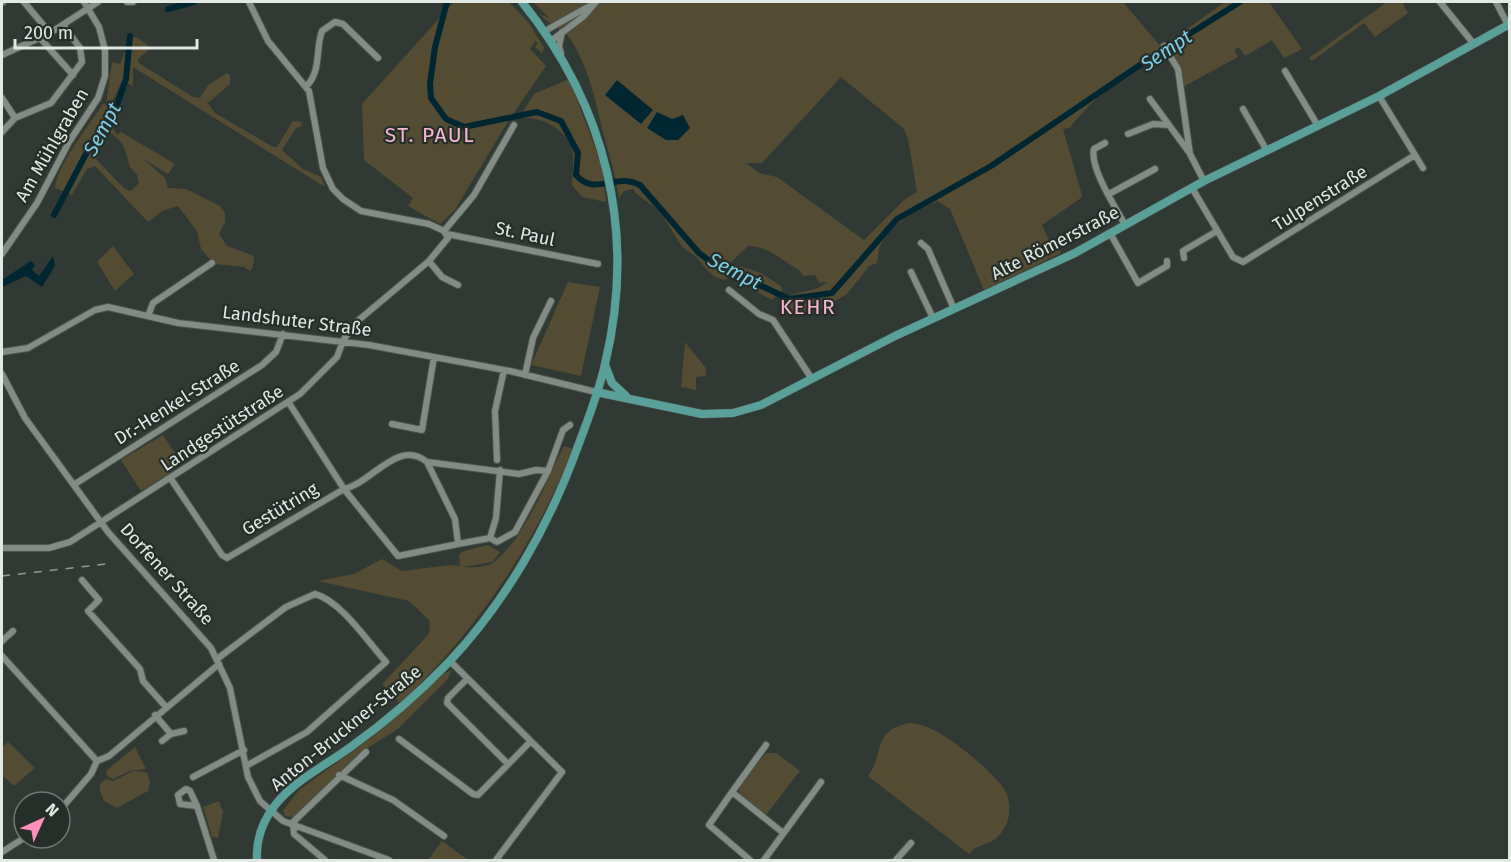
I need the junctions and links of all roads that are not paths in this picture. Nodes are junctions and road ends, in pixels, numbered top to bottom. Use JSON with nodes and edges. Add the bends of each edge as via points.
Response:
{"nodes":[{"id":1,"x":24,"y":2,"type":"edge"},
{"id":2,"x":84,"y":2,"type":"edge"},
{"id":3,"x":98,"y":2,"type":"edge"},
{"id":4,"x":127,"y":2,"type":"edge"},
{"id":5,"x":133,"y":2,"type":"edge"},
{"id":6,"x":249,"y":2,"type":"edge"},
{"id":7,"x":522,"y":2,"type":"edge"},
{"id":8,"x":1440,"y":2,"type":"edge"},
{"id":9,"x":1496,"y":2,"type":"edge"},
{"id":10,"x":89,"y":9,"type":"junction"},
{"id":11,"x":63,"y":25,"type":"junction"},
{"id":12,"x":1509,"y":25,"type":"edge"},
{"id":13,"x":545,"y":31,"type":"junction"},
{"id":14,"x":562,"y":32,"type":"junction"},
{"id":15,"x":50,"y":33,"type":"junction"},
{"id":16,"x":40,"y":38,"type":"junction"},
{"id":17,"x":551,"y":41,"type":"junction"},
{"id":18,"x":1473,"y":43,"type":"junction"},
{"id":19,"x":1164,"y":46,"type":"dead end"},
{"id":20,"x":561,"y":54,"type":"junction"},
{"id":21,"x":2,"y":55,"type":"edge"},
{"id":22,"x":378,"y":58,"type":"dead end"},
{"id":23,"x":1285,"y":71,"type":"dead end"},
{"id":24,"x":73,"y":75,"type":"junction"},
{"id":25,"x":306,"y":87,"type":"junction"},
{"id":26,"x":1379,"y":96,"type":"junction"},
{"id":27,"x":2,"y":98,"type":"edge"},
{"id":28,"x":1150,"y":99,"type":"dead end"},
{"id":29,"x":1243,"y":109,"type":"dead end"},
{"id":30,"x":15,"y":117,"type":"junction"},
{"id":31,"x":514,"y":125,"type":"dead end"},
{"id":32,"x":1169,"y":125,"type":"junction"},
{"id":33,"x":1318,"y":126,"type":"junction"},
{"id":34,"x":2,"y":132,"type":"edge"},
{"id":35,"x":1128,"y":134,"type":"dead end"},
{"id":36,"x":1105,"y":143,"type":"dead end"},
{"id":37,"x":1267,"y":151,"type":"junction"},
{"id":38,"x":1190,"y":154,"type":"junction"},
{"id":39,"x":1415,"y":155,"type":"junction"},
{"id":40,"x":1423,"y":168,"type":"dead end"},
{"id":41,"x":1155,"y":169,"type":"dead end"},
{"id":42,"x":1204,"y":181,"type":"junction"},
{"id":43,"x":1192,"y":188,"type":"junction"},
{"id":44,"x":1109,"y":194,"type":"junction"},
{"id":45,"x":1125,"y":225,"type":"junction"},
{"id":46,"x":1217,"y":231,"type":"junction"},
{"id":47,"x":446,"y":232,"type":"junction"},
{"id":48,"x":1110,"y":233,"type":"junction"},
{"id":49,"x":921,"y":243,"type":"dead end"},
{"id":50,"x":2,"y":254,"type":"edge"},
{"id":51,"x":1184,"y":258,"type":"dead end"},
{"id":52,"x":429,"y":261,"type":"junction"},
{"id":53,"x":1167,"y":261,"type":"dead end"},
{"id":54,"x":212,"y":263,"type":"dead end"},
{"id":55,"x":598,"y":264,"type":"dead end"},
{"id":56,"x":911,"y":272,"type":"dead end"},
{"id":57,"x":1138,"y":283,"type":"junction"},
{"id":58,"x":458,"y":285,"type":"dead end"},
{"id":59,"x":1131,"y":287,"type":"dead end"},
{"id":60,"x":729,"y":290,"type":"dead end"},
{"id":61,"x":550,"y":301,"type":"dead end"},
{"id":62,"x":954,"y":309,"type":"junction"},
{"id":63,"x":148,"y":316,"type":"junction"},
{"id":64,"x":933,"y":318,"type":"junction"},
{"id":65,"x":283,"y":334,"type":"junction"},
{"id":66,"x":343,"y":341,"type":"junction"},
{"id":67,"x":2,"y":353,"type":"edge"},
{"id":68,"x":434,"y":357,"type":"junction"},
{"id":69,"x":605,"y":365,"type":"junction"},
{"id":70,"x":504,"y":370,"type":"junction"},
{"id":71,"x":2,"y":374,"type":"edge"},
{"id":72,"x":525,"y":375,"type":"junction"},
{"id":73,"x":812,"y":379,"type":"junction"},
{"id":74,"x":596,"y":392,"type":"junction"},
{"id":75,"x":630,"y":399,"type":"junction"},
{"id":76,"x":289,"y":403,"type":"junction"},
{"id":77,"x":393,"y":424,"type":"dead end"},
{"id":78,"x":570,"y":425,"type":"dead end"},
{"id":79,"x":497,"y":460,"type":"dead end"},
{"id":80,"x":427,"y":462,"type":"junction"},
{"id":81,"x":499,"y":470,"type":"junction"},
{"id":82,"x":548,"y":471,"type":"junction"},
{"id":83,"x":171,"y":479,"type":"junction"},
{"id":84,"x":75,"y":484,"type":"junction"},
{"id":85,"x":344,"y":489,"type":"junction"},
{"id":86,"x":101,"y":522,"type":"junction"},
{"id":87,"x":490,"y":538,"type":"junction"},
{"id":88,"x":458,"y":544,"type":"junction"},
{"id":89,"x":2,"y":548,"type":"edge"},
{"id":90,"x":82,"y":580,"type":"dead end"},
{"id":91,"x":13,"y":632,"type":"dead end"},
{"id":92,"x":2,"y":641,"type":"edge"},
{"id":93,"x":2,"y":656,"type":"edge"},
{"id":94,"x":450,"y":661,"type":"junction"},
{"id":95,"x":218,"y":662,"type":"junction"},
{"id":96,"x":467,"y":679,"type":"junction"},
{"id":97,"x":166,"y":707,"type":"junction"},
{"id":98,"x":155,"y":716,"type":"junction"},
{"id":99,"x":184,"y":730,"type":"dead end"},
{"id":100,"x":171,"y":734,"type":"junction"},
{"id":101,"x":399,"y":739,"type":"dead end"},
{"id":102,"x":162,"y":741,"type":"dead end"},
{"id":103,"x":530,"y":742,"type":"junction"},
{"id":104,"x":766,"y":745,"type":"dead end"},
{"id":105,"x":244,"y":750,"type":"junction"},
{"id":106,"x":366,"y":752,"type":"dead end"},
{"id":107,"x":97,"y":761,"type":"junction"},
{"id":108,"x":508,"y":764,"type":"junction"},
{"id":109,"x":246,"y":766,"type":"junction"},
{"id":110,"x":339,"y":775,"type":"junction"},
{"id":111,"x":193,"y":777,"type":"dead end"},
{"id":112,"x":820,"y":782,"type":"dead end"},
{"id":113,"x":732,"y":792,"type":"junction"},
{"id":114,"x":72,"y":796,"type":"edge"},
{"id":115,"x":198,"y":806,"type":"dead end"},
{"id":116,"x":270,"y":812,"type":"junction"},
{"id":117,"x":292,"y":824,"type":"junction"},
{"id":118,"x":782,"y":832,"type":"junction"},
{"id":119,"x":444,"y":836,"type":"dead end"},
{"id":120,"x":912,"y":843,"type":"dead end"},
{"id":121,"x":502,"y":857,"type":"edge"},
{"id":122,"x":763,"y":860,"type":"edge"},
{"id":123,"x":214,"y":861,"type":"edge"},
{"id":124,"x":257,"y":861,"type":"edge"},
{"id":125,"x":325,"y":861,"type":"edge"},
{"id":126,"x":389,"y":861,"type":"edge"},
{"id":127,"x":496,"y":861,"type":"edge"},
{"id":128,"x":750,"y":861,"type":"edge"},
{"id":129,"x":896,"y":861,"type":"edge"}],
"edges":[{"from":1,"to":15,"type":"street"},
{"from":2,"to":10,"type":"street","name":"Am Mühlgraben"},
{"from":3,"to":10,"type":"street"},
{"from":4,"to":5,"type":"street"},
{"from":6,"to":25,"type":"street","via":[[268,41]]},
{"from":7,"to":13,"type":"main road","name":"Anton-Bruckner-Straße"},
{"from":8,"to":18,"type":"street"},
{"from":9,"to":12,"type":"street"},
{"from":10,"to":11,"type":"street"},
{"from":10,"to":50,"type":"street","name":"Am Mühlgraben","via":[[105,50],[105,76],[98,98],[37,203]]},
{"from":11,"to":15,"type":"street"},
{"from":11,"to":24,"type":"street","via":[[82,55]]},
{"from":12,"to":18,"type":"main road","name":"Alte Römerstraße"},
{"from":13,"to":14,"type":"street","via":[[596,2]]},
{"from":13,"to":17,"type":"main road","name":"Anton-Bruckner-Straße"},
{"from":14,"to":17,"type":"street"},
{"from":14,"to":20,"type":"street"},
{"from":15,"to":16,"type":"street"},
{"from":16,"to":21,"type":"street"},
{"from":16,"to":24,"type":"street"},
{"from":17,"to":20,"type":"main road","name":"Anton-Bruckner-Straße"},
{"from":18,"to":26,"type":"main road","name":"Alte Römerstraße"},
{"from":19,"to":38,"type":"street","via":[[1179,73]]},
{"from":20,"to":69,"type":"main road","name":"Anton-Bruckner-Straße","via":[[586,103],[607,174],[616,227],[614,317]]},
{"from":22,"to":25,"type":"street","via":[[339,21],[327,26],[320,38],[315,76]]},
{"from":23,"to":33,"type":"street"},
{"from":24,"to":30,"type":"street","via":[[51,103],[21,118]]},
{"from":25,"to":47,"type":"street","name":"St. Paul","via":[[314,108],[323,168],[333,189],[361,211],[413,219]]},
{"from":26,"to":33,"type":"main road","name":"Alte Römerstraße"},
{"from":26,"to":39,"type":"street"},
{"from":27,"to":30,"type":"street"},
{"from":28,"to":32,"type":"street"},
{"from":29,"to":37,"type":"street"},
{"from":30,"to":34,"type":"street"},
{"from":31,"to":47,"type":"street","via":[[474,195]]},
{"from":32,"to":35,"type":"street","via":[[1153,124]]},
{"from":32,"to":38,"type":"street"},
{"from":33,"to":37,"type":"main road","name":"Alte Römerstraße"},
{"from":36,"to":44,"type":"street","via":[[1092,153]]},
{"from":37,"to":42,"type":"main road","name":"Alte Römerstraße"},
{"from":38,"to":42,"type":"street"},
{"from":39,"to":40,"type":"street"},
{"from":39,"to":46,"type":"street","name":"Tulpenstraße","via":[[1248,261],[1240,262],[1233,257]]},
{"from":41,"to":44,"type":"street"},
{"from":42,"to":43,"type":"main road","name":"Alte Römerstraße"},
{"from":43,"to":45,"type":"main road","name":"Alte Römerstraße"},
{"from":43,"to":46,"type":"street"},
{"from":44,"to":45,"type":"street"},
{"from":45,"to":48,"type":"main road","name":"Alte Römerstraße"},
{"from":46,"to":51,"type":"street","via":[[1183,251]]},
{"from":47,"to":52,"type":"street","via":[[446,242]]},
{"from":47,"to":55,"type":"street","name":"St. Paul"},
{"from":48,"to":57,"type":"street"},
{"from":48,"to":62,"type":"main road","name":"Alte Römerstraße"},
{"from":49,"to":62,"type":"street","via":[[928,249]]},
{"from":52,"to":58,"type":"street","via":[[442,277]]},
{"from":52,"to":66,"type":"street","via":[[358,321]]},
{"from":53,"to":57,"type":"street","via":[[1167,266]]},
{"from":54,"to":63,"type":"street","via":[[153,303]]},
{"from":56,"to":64,"type":"street"},
{"from":57,"to":59,"type":"street"},
{"from":60,"to":73,"type":"street","via":[[773,320]]},
{"from":61,"to":72,"type":"street","via":[[533,338]]},
{"from":62,"to":64,"type":"main road","name":"Alte Römerstraße"},
{"from":63,"to":65,"type":"street","name":"Landshuter Straße"},
{"from":63,"to":67,"type":"street","name":"Landshuter Straße","via":[[105,308],[73,321],[28,348]]},
{"from":64,"to":73,"type":"main road","name":"Alte Römerstraße"},
{"from":65,"to":66,"type":"street","name":"Landshuter Straße"},
{"from":65,"to":84,"type":"street","name":"Dr.-Henkel-Straße","via":[[276,352],[262,365]]},
{"from":66,"to":68,"type":"street","name":"Landshuter Straße"},
{"from":66,"to":76,"type":"street","name":"Landgestütstraße","via":[[327,370]]},
{"from":68,"to":70,"type":"street","name":"Landshuter Straße"},
{"from":68,"to":77,"type":"street","via":[[422,430]]},
{"from":69,"to":74,"type":"main road","name":"Anton-Bruckner-Straße"},
{"from":69,"to":75,"type":"main road","via":[[616,389]]},
{"from":70,"to":72,"type":"street","name":"Landshuter Straße"},
{"from":70,"to":79,"type":"street","via":[[495,411]]},
{"from":71,"to":84,"type":"street","name":"Dorfener Straße","via":[[25,418]]},
{"from":72,"to":74,"type":"street","name":"Landshuter Straße"},
{"from":73,"to":75,"type":"main road","name":"Alte Römerstraße","via":[[761,405],[730,414],[692,413]]},
{"from":74,"to":75,"type":"main road","name":"Alte Römerstraße"},
{"from":74,"to":94,"type":"main road","name":"Anton-Bruckner-Straße","via":[[568,473],[536,538],[509,584]]},
{"from":76,"to":83,"type":"street","name":"Landgestütstraße"},
{"from":76,"to":85,"type":"street","name":"Gestütring"},
{"from":78,"to":82,"type":"street","via":[[563,430]]},
{"from":80,"to":81,"type":"street"},
{"from":80,"to":85,"type":"street","via":[[416,455],[398,456]]},
{"from":80,"to":88,"type":"street","via":[[455,519]]},
{"from":81,"to":82,"type":"street","via":[[519,474]]},
{"from":81,"to":87,"type":"street","via":[[496,518]]},
{"from":82,"to":87,"type":"street","via":[[515,532],[496,542]]},
{"from":83,"to":85,"type":"street","name":"Gestütring","via":[[227,558]]},
{"from":83,"to":86,"type":"street","name":"Landgestütstraße"},
{"from":84,"to":86,"type":"street","name":"Dorfener Straße"},
{"from":85,"to":88,"type":"street","via":[[398,556]]},
{"from":86,"to":89,"type":"street","name":"Landgestütstraße","via":[[70,542],[54,547]]},
{"from":86,"to":95,"type":"street","name":"Dorfener Straße","via":[[197,630]]},
{"from":87,"to":88,"type":"street"},
{"from":90,"to":97,"type":"street","via":[[99,600],[88,611],[140,669],[143,681]]},
{"from":91,"to":92,"type":"street"},
{"from":93,"to":107,"type":"street"},
{"from":94,"to":96,"type":"street"},
{"from":94,"to":116,"type":"main road","name":"Anton-Bruckner-Straße","via":[[400,709],[298,784]]},
{"from":95,"to":97,"type":"street"},
{"from":95,"to":105,"type":"street","name":"Dorfener Straße","via":[[232,695]]},
{"from":95,"to":109,"type":"street","via":[[286,607],[315,594],[369,640],[386,662],[307,732]]},
{"from":96,"to":103,"type":"street"},
{"from":96,"to":108,"type":"street","via":[[447,699],[447,704]]},
{"from":97,"to":98,"type":"street"},
{"from":98,"to":100,"type":"street"},
{"from":98,"to":107,"type":"street","via":[[109,756]]},
{"from":99,"to":100,"type":"street"},
{"from":100,"to":102,"type":"street"},
{"from":101,"to":108,"type":"street","via":[[473,794],[478,795]]},
{"from":103,"to":108,"type":"street"},
{"from":103,"to":121,"type":"street","via":[[562,774]]},
{"from":104,"to":113,"type":"street"},
{"from":105,"to":109,"type":"street","name":"Dorfener Straße"},
{"from":105,"to":111,"type":"street"},
{"from":106,"to":110,"type":"street"},
{"from":107,"to":114,"type":"street"},
{"from":109,"to":116,"type":"street","name":"Dorfener Straße","via":[[252,788]]},
{"from":110,"to":117,"type":"street"},
{"from":110,"to":119,"type":"street","via":[[393,800]]},
{"from":112,"to":118,"type":"street"},
{"from":113,"to":118,"type":"street"},
{"from":113,"to":128,"type":"street","via":[[709,825]]},
{"from":115,"to":123,"type":"street"},
{"from":116,"to":117,"type":"street"},
{"from":116,"to":124,"type":"main road","name":"Anton-Bruckner-Straße","via":[[259,838]]},
{"from":117,"to":125,"type":"street","via":[[294,834]]},
{"from":117,"to":126,"type":"street"},
{"from":118,"to":122,"type":"street"},
{"from":120,"to":129,"type":"street"},
{"from":121,"to":127,"type":"street"}]}
